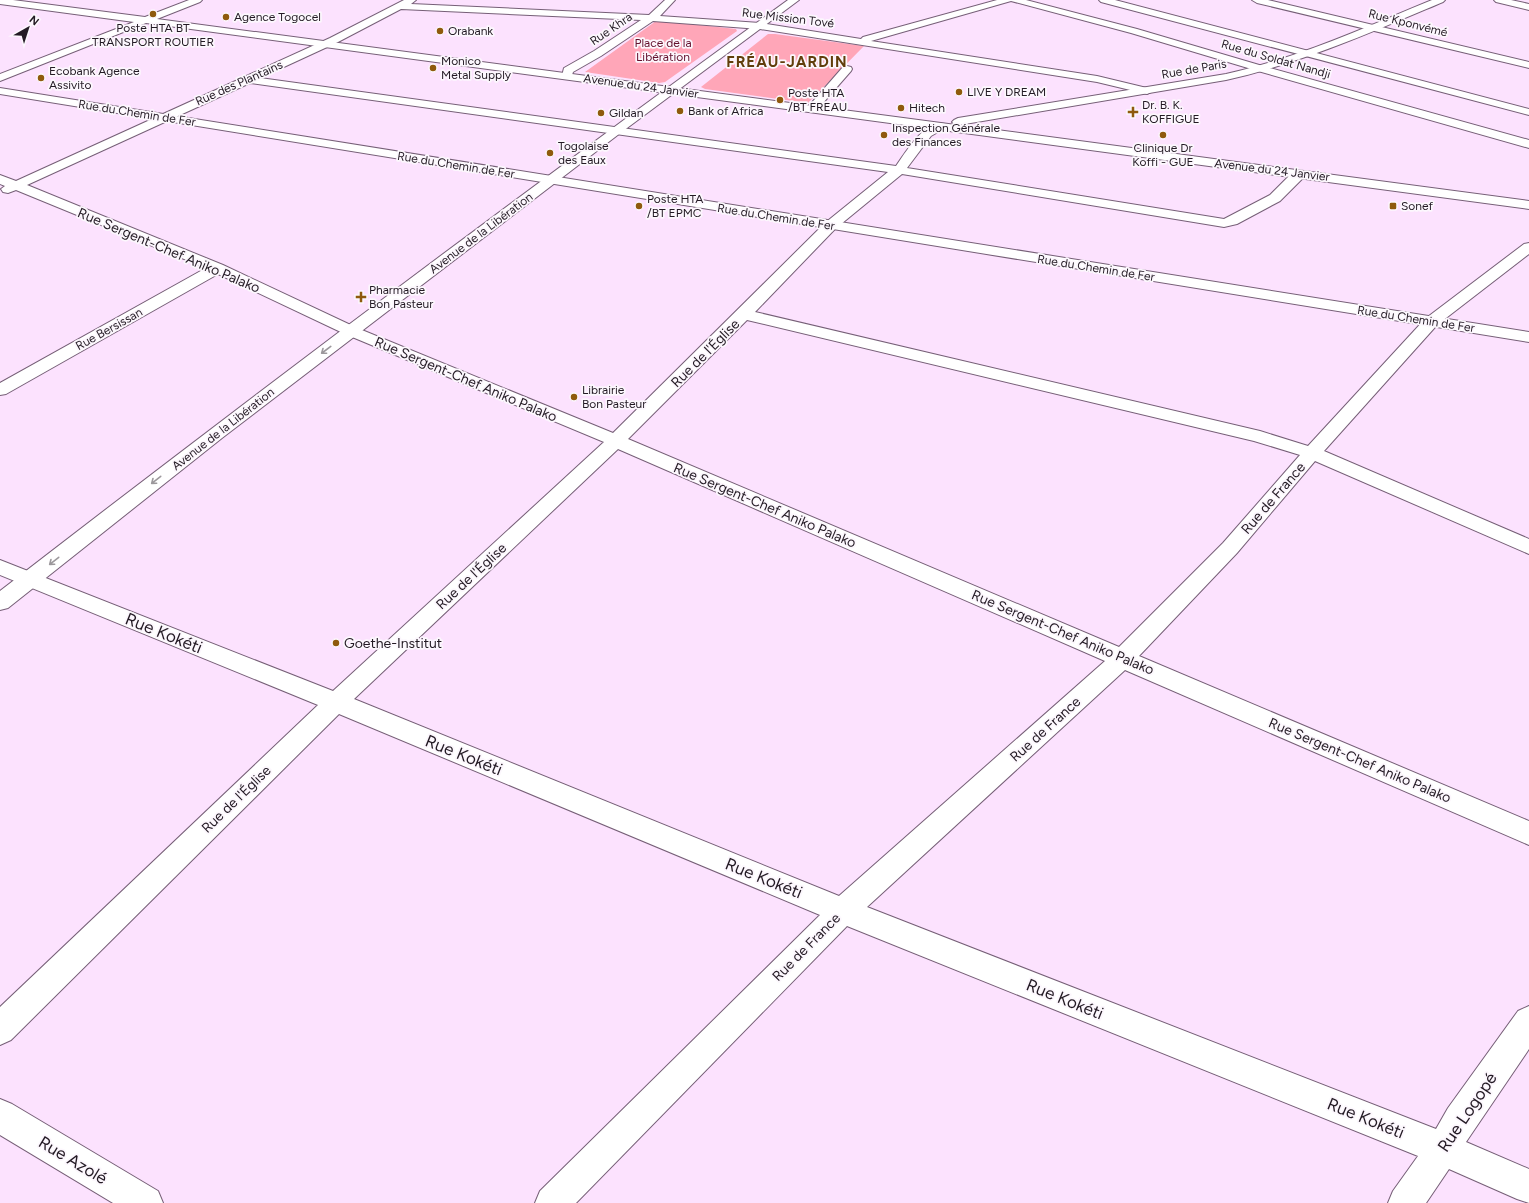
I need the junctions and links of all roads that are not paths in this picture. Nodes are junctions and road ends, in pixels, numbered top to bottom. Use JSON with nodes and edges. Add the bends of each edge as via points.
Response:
{"nodes":[{"id":1,"x":198,"y":0,"type":"edge"},
{"id":2,"x":411,"y":0,"type":"edge"},
{"id":3,"x":670,"y":0,"type":"edge"},
{"id":4,"x":794,"y":0,"type":"edge"},
{"id":5,"x":1007,"y":0,"type":"edge"},
{"id":6,"x":1015,"y":0,"type":"edge"},
{"id":7,"x":1104,"y":0,"type":"edge"},
{"id":8,"x":1257,"y":0,"type":"edge"},
{"id":9,"x":1440,"y":0,"type":"edge"},
{"id":10,"x":1499,"y":0,"type":"edge"},
{"id":11,"x":0,"y":1,"type":"edge"},
{"id":12,"x":1307,"y":2,"type":"dead end"},
{"id":13,"x":509,"y":4,"type":"dead end"},
{"id":14,"x":398,"y":6,"type":"junction"},
{"id":15,"x":1529,"y":6,"type":"edge"},
{"id":16,"x":1290,"y":8,"type":"junction"},
{"id":17,"x":497,"y":11,"type":"junction"},
{"id":18,"x":652,"y":18,"type":"junction"},
{"id":19,"x":146,"y":20,"type":"junction"},
{"id":20,"x":760,"y":26,"type":"junction"},
{"id":21,"x":1371,"y":27,"type":"junction"},
{"id":22,"x":858,"y":41,"type":"junction"},
{"id":23,"x":325,"y":44,"type":"junction"},
{"id":24,"x":1306,"y":53,"type":"junction"},
{"id":25,"x":1529,"y":65,"type":"edge"},
{"id":26,"x":847,"y":69,"type":"dead end"},
{"id":27,"x":1262,"y":69,"type":"junction"},
{"id":28,"x":567,"y":76,"type":"junction"},
{"id":29,"x":0,"y":78,"type":"edge"},
{"id":30,"x":248,"y":79,"type":"junction"},
{"id":31,"x":670,"y":90,"type":"junction"},
{"id":32,"x":0,"y":91,"type":"edge"},
{"id":33,"x":1147,"y":91,"type":"junction"},
{"id":34,"x":812,"y":108,"type":"junction"},
{"id":35,"x":1529,"y":112,"type":"edge"},
{"id":36,"x":163,"y":117,"type":"junction"},
{"id":37,"x":942,"y":126,"type":"junction"},
{"id":38,"x":615,"y":131,"type":"junction"},
{"id":39,"x":1529,"y":144,"type":"edge"},
{"id":40,"x":899,"y":170,"type":"junction"},
{"id":41,"x":1299,"y":174,"type":"junction"},
{"id":42,"x":551,"y":180,"type":"junction"},
{"id":43,"x":5,"y":186,"type":"edge"},
{"id":44,"x":1529,"y":205,"type":"edge"},
{"id":45,"x":830,"y":226,"type":"junction"},
{"id":46,"x":1529,"y":247,"type":"edge"},
{"id":47,"x":218,"y":268,"type":"junction"},
{"id":48,"x":744,"y":314,"type":"junction"},
{"id":49,"x":1431,"y":322,"type":"junction"},
{"id":50,"x":351,"y":332,"type":"junction"},
{"id":51,"x":1529,"y":337,"type":"edge"},
{"id":52,"x":0,"y":390,"type":"edge"},
{"id":53,"x":616,"y":441,"type":"junction"},
{"id":54,"x":1312,"y":453,"type":"junction"},
{"id":55,"x":1529,"y":547,"type":"edge"},
{"id":56,"x":0,"y":567,"type":"edge"},
{"id":57,"x":31,"y":579,"type":"junction"},
{"id":58,"x":0,"y":602,"type":"edge"},
{"id":59,"x":1123,"y":658,"type":"junction"},
{"id":60,"x":336,"y":702,"type":"junction"},
{"id":61,"x":1529,"y":833,"type":"edge"},
{"id":62,"x":843,"y":911,"type":"junction"},
{"id":63,"x":1529,"y":1022,"type":"edge"},
{"id":64,"x":0,"y":1029,"type":"edge"},
{"id":65,"x":0,"y":1116,"type":"edge"},
{"id":66,"x":1443,"y":1149,"type":"junction"},
{"id":67,"x":1529,"y":1187,"type":"edge"},
{"id":68,"x":146,"y":1203,"type":"edge"},
{"id":69,"x":552,"y":1203,"type":"edge"},
{"id":70,"x":1405,"y":1203,"type":"edge"}],
"edges":[{"from":1,"to":19,"type":"street"},
{"from":2,"to":14,"type":"street","name":"Rue des Plantains"},
{"from":3,"to":18,"type":"street","name":"Rue Khra"},
{"from":4,"to":20,"type":"street","name":"Avenue de la Libération"},
{"from":5,"to":22,"type":"street"},
{"from":6,"to":27,"type":"street","name":"Rue du Soldat Nandji","via":[[1134,31]]},
{"from":7,"to":24,"type":"street"},
{"from":8,"to":16,"type":"street","name":"Rue Kponvémé"},
{"from":9,"to":21,"type":"street","name":"Rue de Paris"},
{"from":10,"to":15,"type":"street"},
{"from":11,"to":19,"type":"street"},
{"from":12,"to":16,"type":"street"},
{"from":13,"to":17,"type":"street"},
{"from":14,"to":17,"type":"street","name":"Rue Mission Tové"},
{"from":14,"to":23,"type":"street","name":"Rue des Plantains"},
{"from":16,"to":21,"type":"street","name":"Rue Kponvémé"},
{"from":17,"to":18,"type":"street","name":"Rue Mission Tové"},
{"from":18,"to":20,"type":"street","name":"Rue Mission Tové"},
{"from":18,"to":28,"type":"street","name":"Rue Khra","via":[[587,62],[568,70]]},
{"from":19,"to":23,"type":"street","name":"Avenue du 24 Janvier"},
{"from":19,"to":29,"type":"street"},
{"from":20,"to":22,"type":"street","name":"Rue Mission Tové"},
{"from":20,"to":31,"type":"street","name":"Avenue de la Libération"},
{"from":21,"to":24,"type":"street","name":"Rue de Paris"},
{"from":21,"to":25,"type":"street","name":"Rue Kponvémé"},
{"from":22,"to":33,"type":"street","name":"Rue Mission Tové","via":[[1096,79]]},
{"from":23,"to":28,"type":"street","name":"Avenue du 24 Janvier"},
{"from":23,"to":30,"type":"street","name":"Rue des Plantains"},
{"from":24,"to":27,"type":"street","name":"Rue de Paris"},
{"from":24,"to":35,"type":"street"},
{"from":26,"to":34,"type":"street"},
{"from":27,"to":33,"type":"street","name":"Rue de Paris"},
{"from":27,"to":39,"type":"street","name":"Rue du Soldat Nandji"},
{"from":28,"to":31,"type":"street","name":"Avenue du 24 Janvier"},
{"from":30,"to":36,"type":"street","name":"Rue des Plantains"},
{"from":30,"to":38,"type":"street"},
{"from":31,"to":34,"type":"street","name":"Avenue du 24 Janvier"},
{"from":31,"to":38,"type":"street","name":"Avenue de la Libération"},
{"from":32,"to":36,"type":"street","name":"Rue du Chemin de Fer"},
{"from":33,"to":37,"type":"street","name":"Rue de Paris"},
{"from":34,"to":37,"type":"street","name":"Avenue du 24 Janvier"},
{"from":36,"to":42,"type":"street","name":"Rue du Chemin de Fer"},
{"from":36,"to":43,"type":"street","name":"Rue des Plantains"},
{"from":37,"to":40,"type":"street","name":"Rue de l'Église","via":[[927,133]]},
{"from":37,"to":41,"type":"street","name":"Avenue du 24 Janvier"},
{"from":38,"to":40,"type":"street"},
{"from":38,"to":42,"type":"street","name":"Avenue de la Libération"},
{"from":40,"to":41,"type":"street","via":[[1224,224],[1275,198]]},
{"from":40,"to":45,"type":"street","name":"Rue de l'Église"},
{"from":41,"to":44,"type":"street","name":"Avenue du 24 Janvier"},
{"from":42,"to":45,"type":"street","name":"Rue du Chemin de Fer"},
{"from":42,"to":50,"type":"street","name":"Avenue de la Libération"},
{"from":43,"to":47,"type":"street","name":"Rue Sergent-Chef Aniko Palako"},
{"from":45,"to":48,"type":"street","name":"Rue de l'Église"},
{"from":45,"to":49,"type":"street","name":"Rue du Chemin de Fer"},
{"from":46,"to":49,"type":"street","name":"Rue de France"},
{"from":47,"to":50,"type":"street","name":"Rue Sergent-Chef Aniko Palako"},
{"from":47,"to":52,"type":"street","name":"Rue Bersissan"},
{"from":48,"to":53,"type":"street","name":"Rue de l'Église"},
{"from":48,"to":54,"type":"street","via":[[1253,436]]},
{"from":49,"to":51,"type":"street","name":"Rue du Chemin de Fer"},
{"from":49,"to":54,"type":"street","name":"Rue de France"},
{"from":50,"to":53,"type":"street","name":"Rue Sergent-Chef Aniko Palako"},
{"from":50,"to":57,"type":"street","name":"Avenue de la Libération","one_way":true,"via":[[215,434]]},
{"from":53,"to":59,"type":"street","name":"Rue Sergent-Chef Aniko Palako"},
{"from":53,"to":60,"type":"street","name":"Rue de l'Église"},
{"from":54,"to":55,"type":"street"},
{"from":54,"to":59,"type":"street","name":"Rue de France","via":[[1230,548]]},
{"from":56,"to":57,"type":"street","name":"Rue Kokéti"},
{"from":57,"to":58,"type":"street","name":"Avenue de la Libération"},
{"from":57,"to":60,"type":"street","name":"Rue Kokéti"},
{"from":59,"to":61,"type":"street","name":"Rue Sergent-Chef Aniko Palako"},
{"from":59,"to":62,"type":"street","name":"Rue de France"},
{"from":60,"to":62,"type":"street","name":"Rue Kokéti"},
{"from":60,"to":64,"type":"street","name":"Rue de l'Église"},
{"from":62,"to":66,"type":"street","name":"Rue Kokéti"},
{"from":62,"to":69,"type":"street","name":"Rue de France"},
{"from":63,"to":66,"type":"street","name":"Rue Logopé","via":[[1460,1120]]},
{"from":65,"to":68,"type":"street","name":"Rue Azolé"},
{"from":66,"to":67,"type":"street","name":"Rue Kokéti"},
{"from":66,"to":70,"type":"street","name":"Rue Logopé"}]}
